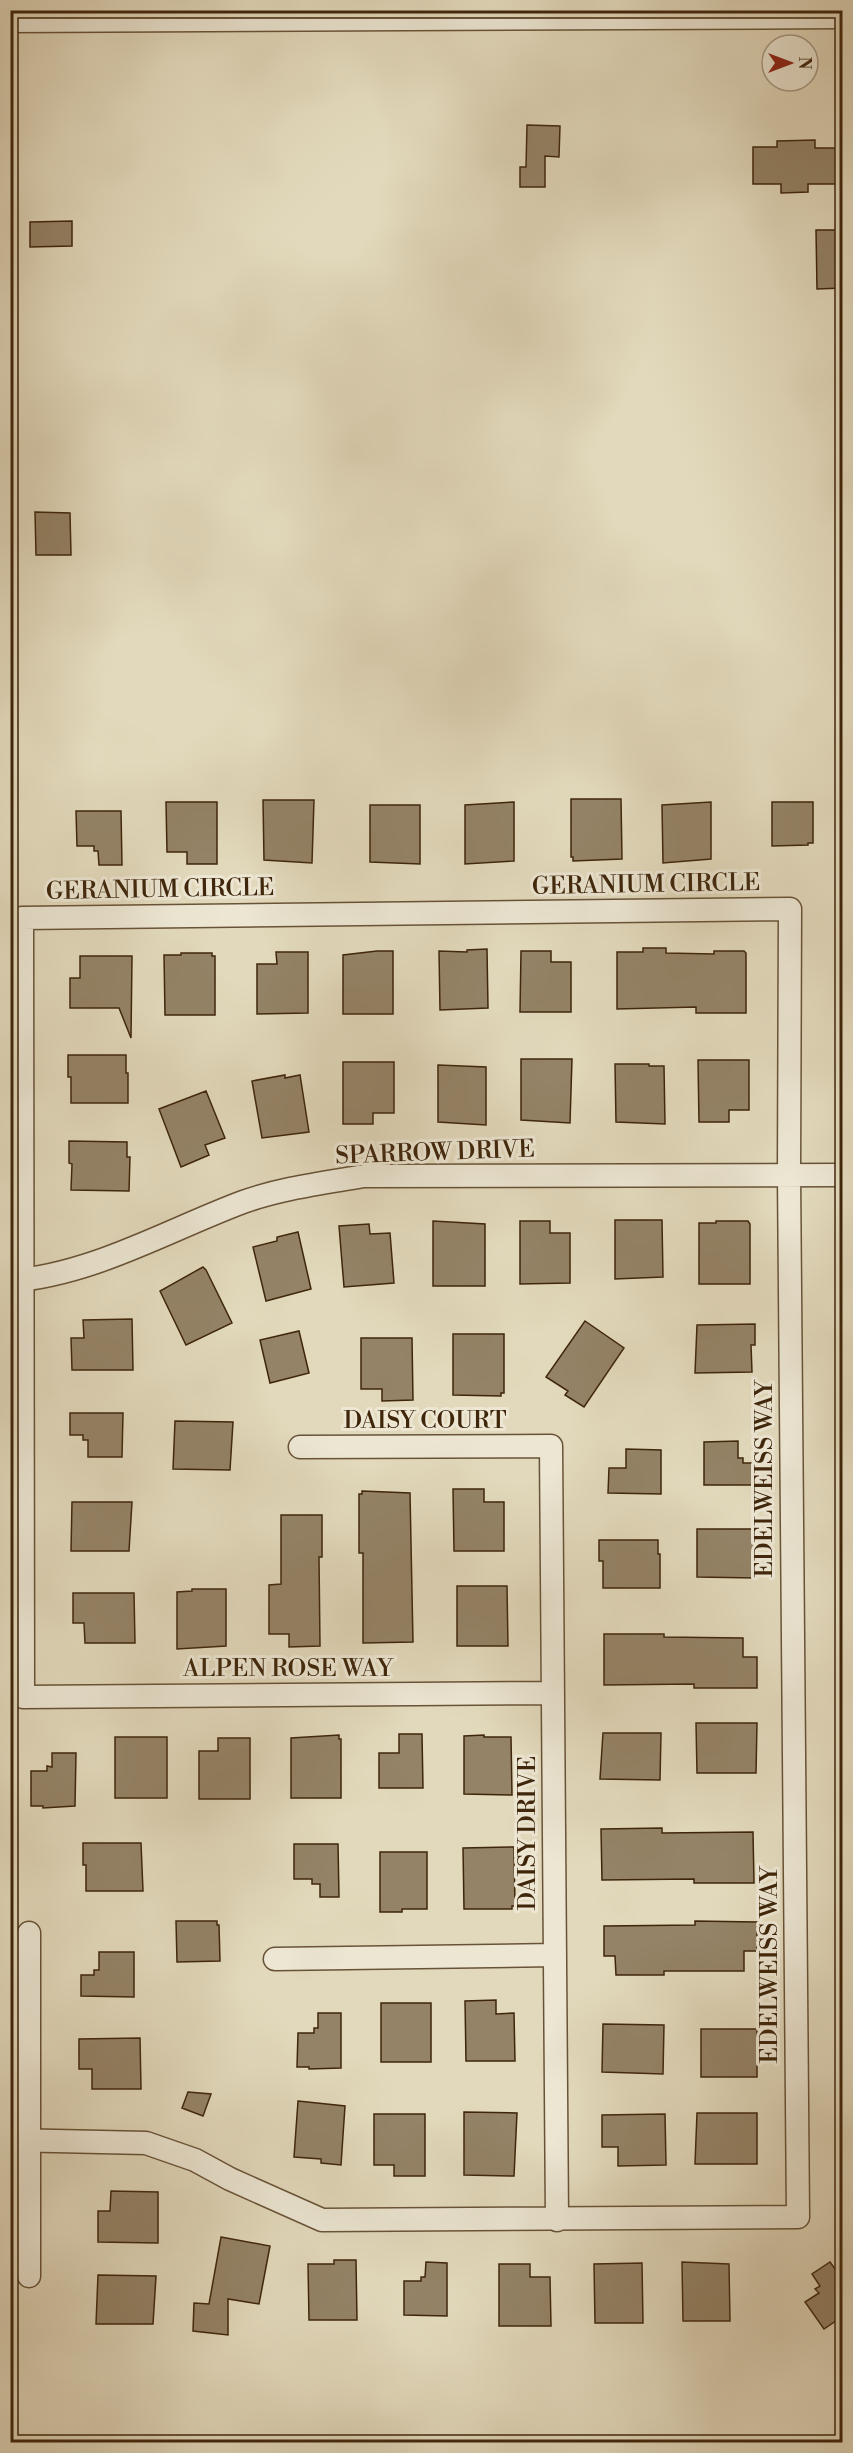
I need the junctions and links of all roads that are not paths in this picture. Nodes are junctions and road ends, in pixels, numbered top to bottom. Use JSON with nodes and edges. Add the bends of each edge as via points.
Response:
{"nodes":[{"id":1,"x":843,"y":17,"type":"edge"},
{"id":2,"x":10,"y":21,"type":"edge"},
{"id":3,"x":790,"y":909,"type":"joint"},
{"id":4,"x":789,"y":1175,"type":"junction"},
{"id":5,"x":843,"y":1175,"type":"edge"},
{"id":6,"x":16,"y":1281,"type":"edge"},
{"id":7,"x":551,"y":1446,"type":"joint"},
{"id":8,"x":300,"y":1448,"type":"dead end"},
{"id":9,"x":554,"y":1693,"type":"junction"},
{"id":10,"x":23,"y":1696,"type":"joint"},
{"id":11,"x":29,"y":1933,"type":"dead end"},
{"id":12,"x":555,"y":1955,"type":"junction"},
{"id":13,"x":275,"y":1959,"type":"dead end"},
{"id":14,"x":20,"y":2140,"type":"edge"},
{"id":15,"x":557,"y":2220,"type":"junction"},
{"id":16,"x":29,"y":2276,"type":"dead end"}],
"edges":[{"from":1,"to":2,"type":"street"},
{"from":3,"to":4,"type":"street","name":"EDELWEISS WAY"},
{"from":3,"to":6,"type":"street","name":"GERANIUM CIRCLE","via":[[22,918]]},
{"from":4,"to":5,"type":"street","name":"SPARROW DRIVE"},
{"from":4,"to":6,"type":"street","name":"SPARROW DRIVE","via":[[364,1176],[304,1186],[246,1202],[117,1254],[57,1274]]},
{"from":4,"to":15,"type":"street","name":"EDELWEISS WAY","via":[[798,2217]]},
{"from":6,"to":10,"type":"street","name":"GERANIUM CIRCLE"},
{"from":7,"to":8,"type":"street","name":"DAISY COURT"},
{"from":7,"to":9,"type":"street","name":"DAISY DRIVE"},
{"from":9,"to":10,"type":"street","name":"ALPEN ROSE WAY"},
{"from":9,"to":12,"type":"street","name":"DAISY DRIVE"},
{"from":11,"to":14,"type":"street"},
{"from":12,"to":13,"type":"street"},
{"from":12,"to":15,"type":"street","name":"DAISY DRIVE"},
{"from":14,"to":15,"type":"street","name":"EDELWEISS WAY","via":[[146,2143],[195,2160],[322,2220]]},
{"from":14,"to":16,"type":"street"}]}
